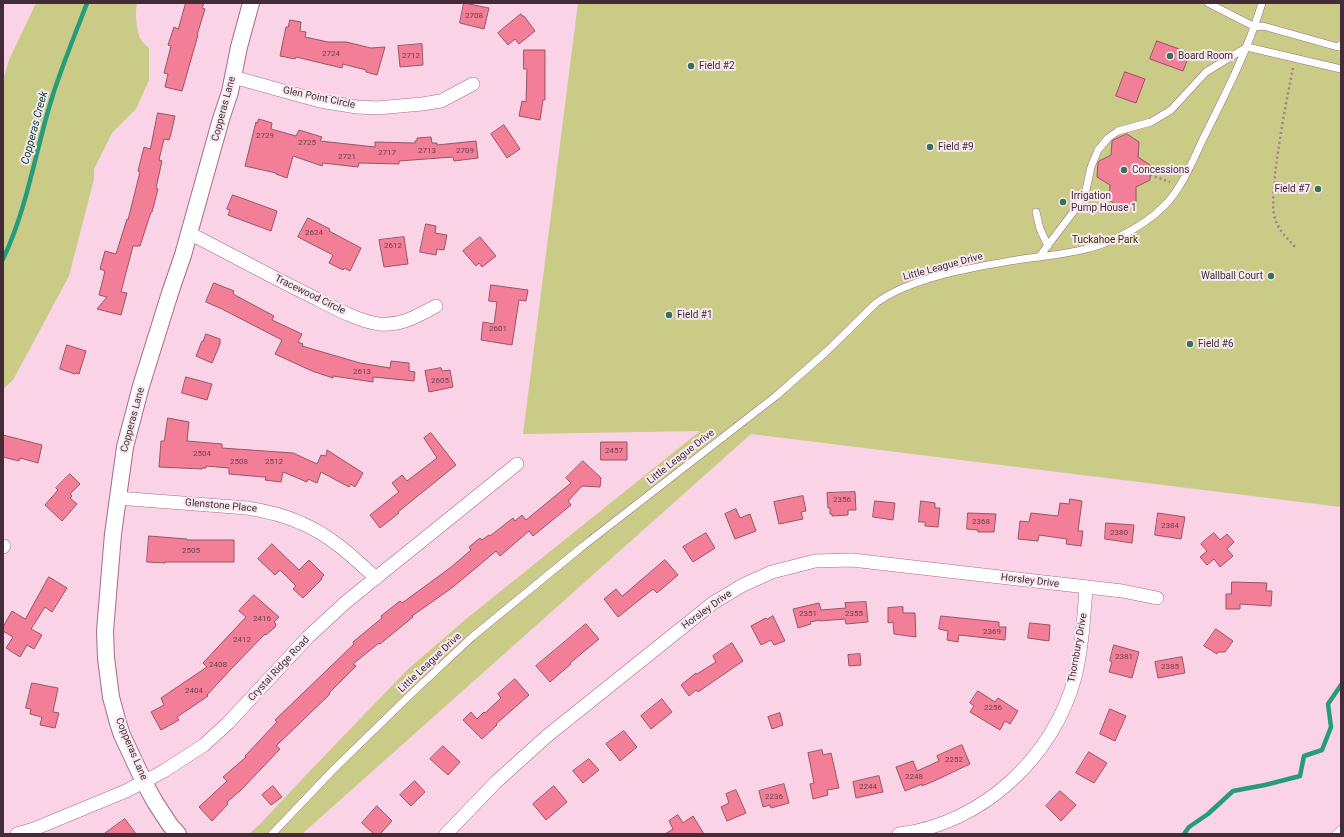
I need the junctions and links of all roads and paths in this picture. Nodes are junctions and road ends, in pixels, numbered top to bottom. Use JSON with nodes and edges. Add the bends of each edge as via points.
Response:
{"nodes":[{"id":1,"x":251,"y":3,"type":"edge"},
{"id":2,"x":1208,"y":3,"type":"edge"},
{"id":3,"x":1262,"y":3,"type":"edge"},
{"id":4,"x":1255,"y":27,"type":"junction"},
{"id":5,"x":1341,"y":45,"type":"edge"},
{"id":6,"x":1247,"y":47,"type":"junction"},
{"id":7,"x":1295,"y":58,"type":"junction"},
{"id":8,"x":1341,"y":69,"type":"edge"},
{"id":9,"x":233,"y":77,"type":"junction"},
{"id":10,"x":473,"y":84,"type":"dead end"},
{"id":11,"x":1150,"y":175,"type":"dead end"},
{"id":12,"x":1180,"y":186,"type":"junction"},
{"id":13,"x":1036,"y":212,"type":"dead end"},
{"id":14,"x":189,"y":233,"type":"junction"},
{"id":15,"x":1048,"y":246,"type":"junction"},
{"id":16,"x":1296,"y":248,"type":"dead end"},
{"id":17,"x":1039,"y":257,"type":"junction"},
{"id":18,"x":436,"y":306,"type":"dead end"},
{"id":19,"x":517,"y":464,"type":"dead end"},
{"id":20,"x":117,"y":498,"type":"junction"},
{"id":21,"x":376,"y":578,"type":"junction"},
{"id":22,"x":1086,"y":587,"type":"junction"},
{"id":23,"x":1157,"y":598,"type":"dead end"},
{"id":24,"x":144,"y":782,"type":"junction"},
{"id":25,"x":1341,"y":829,"type":"edge"},
{"id":26,"x":35,"y":831,"type":"edge"},
{"id":27,"x":907,"y":833,"type":"edge"},
{"id":28,"x":17,"y":834,"type":"edge"},
{"id":29,"x":178,"y":834,"type":"edge"},
{"id":30,"x":272,"y":834,"type":"edge"},
{"id":31,"x":446,"y":834,"type":"edge"},
{"id":32,"x":1336,"y":834,"type":"edge"}],
"edges":[{"from":1,"to":9,"type":"street","name":"Copperas Lane"},
{"from":2,"to":4,"type":"lane"},
{"from":3,"to":4,"type":"lane","name":"Little League Drive"},
{"from":4,"to":5,"type":"lane","via":[[1263,26],[1338,47]]},
{"from":4,"to":6,"type":"lane","name":"Little League Drive"},
{"from":6,"to":7,"type":"lane"},
{"from":6,"to":12,"type":"lane","name":"Little League Drive"},
{"from":6,"to":15,"type":"lane","via":[[1206,72],[1171,110],[1151,122],[1118,131],[1108,138],[1098,150],[1086,190],[1074,212]]},
{"from":7,"to":8,"type":"lane"},
{"from":7,"to":16,"type":"path","via":[[1277,151],[1274,216],[1285,237]]},
{"from":9,"to":10,"type":"street","name":"Glen Point Circle","via":[[320,101],[377,108],[441,101]]},
{"from":9,"to":14,"type":"street","name":"Copperas Lane"},
{"from":11,"to":12,"type":"path"},
{"from":12,"to":17,"type":"lane","name":"Little League Drive","via":[[1164,207],[1148,220],[1118,237],[1089,248]]},
{"from":13,"to":15,"type":"lane"},
{"from":14,"to":18,"type":"street","name":"Tracewood Circle","via":[[330,306],[365,320],[379,324],[396,324],[410,320]]},
{"from":14,"to":20,"type":"street","name":"Copperas Lane","via":[[141,386],[125,447]]},
{"from":15,"to":17,"type":"lane"},
{"from":17,"to":30,"type":"lane","name":"Little League Drive","via":[[938,276],[898,289],[876,303],[776,396],[582,546],[472,637],[334,769]]},
{"from":19,"to":21,"type":"street","name":"Crystal Ridge Road"},
{"from":20,"to":21,"type":"street","name":"Glenstone Place","via":[[247,508],[290,518],[322,534],[350,554]]},
{"from":20,"to":24,"type":"street","name":"Copperas Lane","via":[[105,631],[106,658],[111,697],[118,723]]},
{"from":21,"to":24,"type":"street","name":"Crystal Ridge Road","via":[[308,637],[228,723],[204,745]]},
{"from":22,"to":23,"type":"street","name":"Horsley Drive"},
{"from":22,"to":27,"type":"street","name":"Thornbury Drive","via":[[1075,678],[1060,716],[1044,744],[1026,767],[979,806],[929,828]]},
{"from":22,"to":31,"type":"street","name":"Horsley Drive","via":[[852,560],[815,561],[772,572],[743,584],[713,603],[547,736],[496,782]]},
{"from":24,"to":26,"type":"street","name":"Crystal Ridge Road"},
{"from":24,"to":29,"type":"street","name":"Copperas Lane","via":[[170,826]]},
{"from":25,"to":32,"type":"lane"},
{"from":26,"to":28,"type":"street","name":"Crystal Ridge Road"}]}
